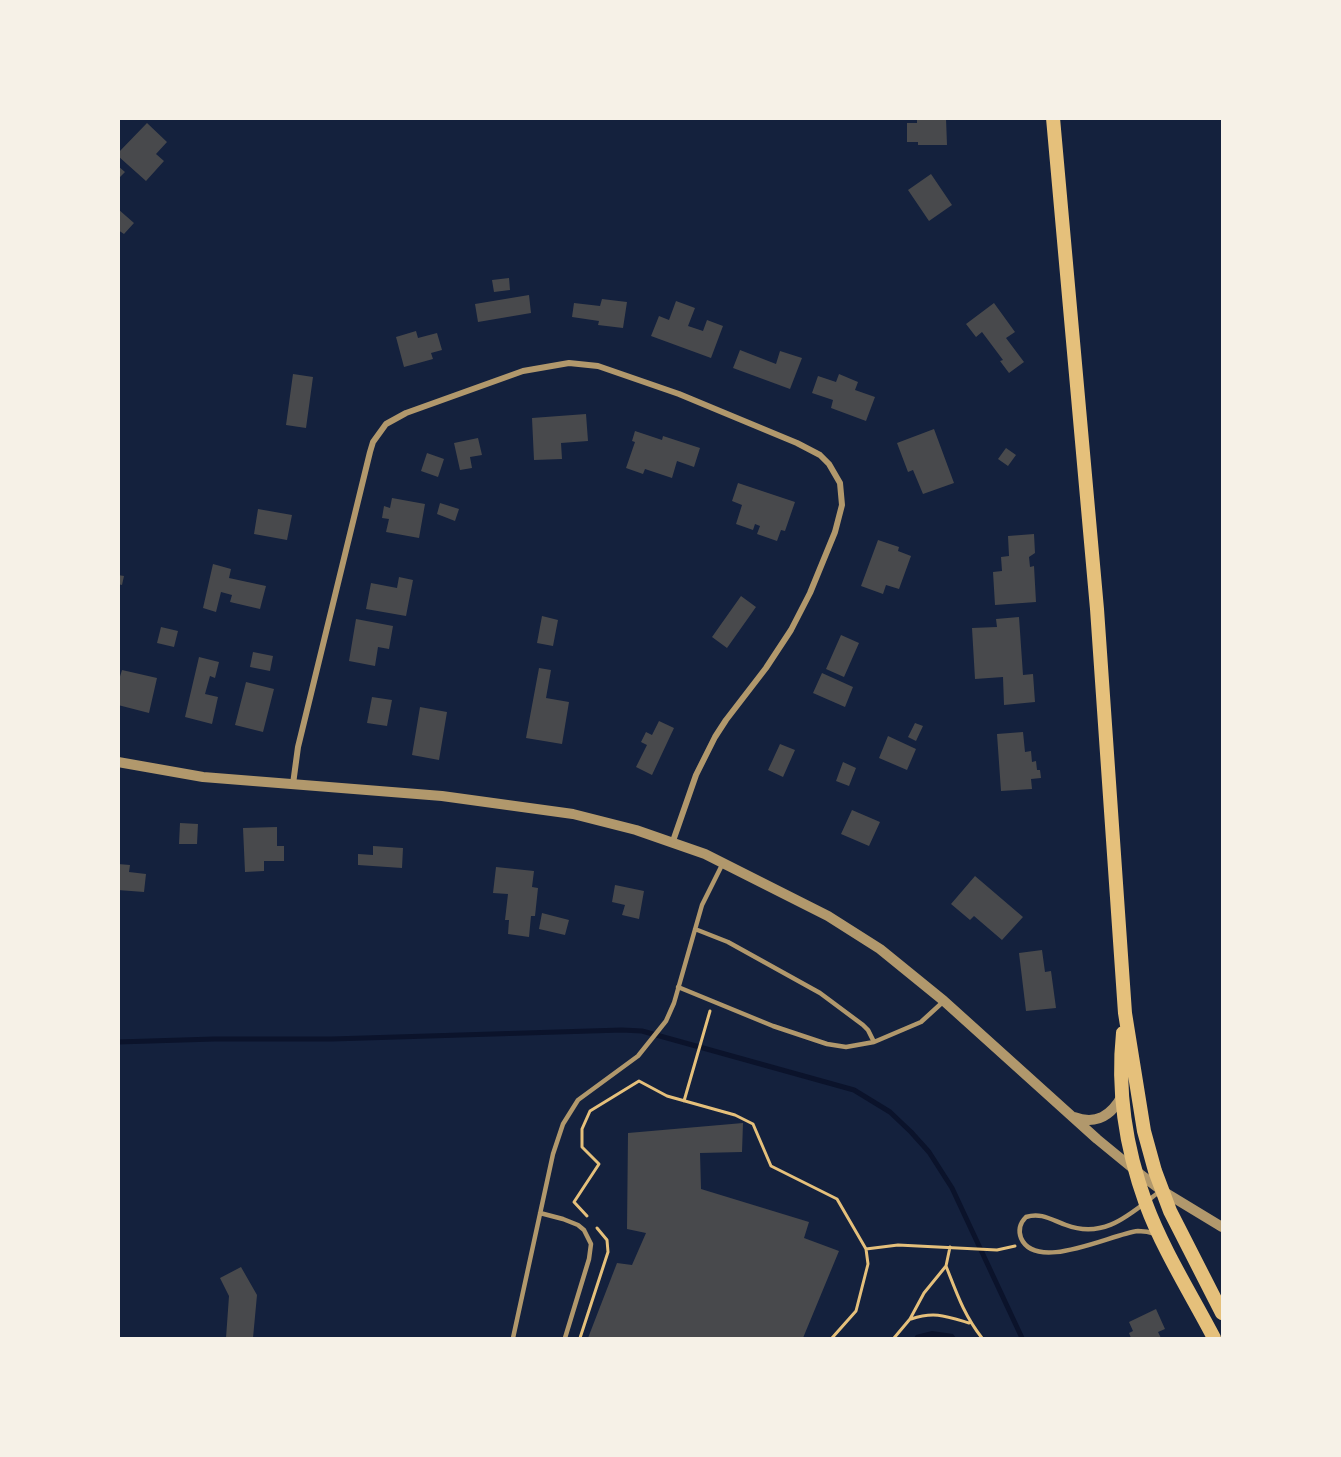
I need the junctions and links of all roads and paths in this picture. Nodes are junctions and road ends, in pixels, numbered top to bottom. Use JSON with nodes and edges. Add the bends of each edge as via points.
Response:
{"nodes":[{"id":1,"x":1053,"y":118,"type":"edge"},
{"id":2,"x":118,"y":762,"type":"edge"},
{"id":3,"x":293,"y":784,"type":"junction"},
{"id":4,"x":673,"y":842,"type":"junction"},
{"id":5,"x":723,"y":863,"type":"junction"},
{"id":6,"x":695,"y":928,"type":"junction"},
{"id":7,"x":678,"y":987,"type":"junction"},
{"id":8,"x":944,"y":1001,"type":"junction"},
{"id":9,"x":1125,"y":1013,"type":"junction"},
{"id":10,"x":706,"y":1025,"type":"dead end"},
{"id":11,"x":874,"y":1042,"type":"junction"},
{"id":12,"x":1122,"y":1096,"type":"junction"},
{"id":13,"x":684,"y":1101,"type":"junction"},
{"id":14,"x":1072,"y":1116,"type":"junction"},
{"id":15,"x":1136,"y":1171,"type":"junction"},
{"id":16,"x":1161,"y":1190,"type":"junction"},
{"id":17,"x":1145,"y":1202,"type":"junction"},
{"id":18,"x":540,"y":1213,"type":"junction"},
{"id":19,"x":587,"y":1217,"type":"dead end"},
{"id":20,"x":594,"y":1225,"type":"dead end"},
{"id":21,"x":1222,"y":1227,"type":"edge"},
{"id":22,"x":1160,"y":1235,"type":"junction"},
{"id":23,"x":1023,"y":1242,"type":"junction"},
{"id":24,"x":950,"y":1248,"type":"junction"},
{"id":25,"x":866,"y":1249,"type":"junction"},
{"id":26,"x":946,"y":1266,"type":"junction"},
{"id":27,"x":1222,"y":1313,"type":"edge"},
{"id":28,"x":910,"y":1319,"type":"junction"},
{"id":29,"x":970,"y":1323,"type":"junction"},
{"id":30,"x":513,"y":1338,"type":"edge"},
{"id":31,"x":565,"y":1338,"type":"edge"},
{"id":32,"x":580,"y":1338,"type":"edge"},
{"id":33,"x":832,"y":1338,"type":"edge"},
{"id":34,"x":894,"y":1338,"type":"edge"},
{"id":35,"x":982,"y":1338,"type":"edge"},
{"id":36,"x":1214,"y":1338,"type":"edge"}],
"edges":[{"from":1,"to":9,"type":"main road","via":[[1097,609]]},
{"from":2,"to":3,"type":"street","via":[[203,777]]},
{"from":3,"to":4,"type":"street","via":[[442,796],[550,811],[616,824]]},
{"from":3,"to":4,"type":"street","via":[[298,747],[370,452],[379,433],[386,424],[406,413],[523,371],[569,363],[598,366],[694,400],[809,448],[836,473],[842,493],[835,532],[810,593],[766,668],[715,737],[696,775]]},
{"from":4,"to":5,"type":"street"},
{"from":5,"to":6,"type":"lane"},
{"from":5,"to":8,"type":"street","via":[[861,935]]},
{"from":6,"to":7,"type":"lane"},
{"from":6,"to":11,"type":"lane","via":[[820,993],[863,1025]]},
{"from":7,"to":11,"type":"lane","via":[[827,1044],[846,1047]]},
{"from":7,"to":18,"type":"lane","via":[[666,1021],[646,1047],[590,1090],[570,1112],[553,1154]]},
{"from":8,"to":11,"type":"lane","via":[[921,1022]]},
{"from":8,"to":14,"type":"street"},
{"from":9,"to":12,"type":"main road"},
{"from":9,"to":16,"type":"main road","via":[[1144,1131]]},
{"from":10,"to":13,"type":"path"},
{"from":12,"to":14,"type":"street","via":[[1113,1110],[1099,1119]]},
{"from":12,"to":15,"type":"main road"},
{"from":13,"to":19,"type":"path","via":[[639,1081],[590,1111],[582,1129],[582,1146],[599,1164],[574,1202]]},
{"from":13,"to":25,"type":"path","via":[[735,1114],[753,1124],[771,1166],[837,1199]]},
{"from":14,"to":15,"type":"street"},
{"from":15,"to":16,"type":"street"},
{"from":15,"to":17,"type":"main road"},
{"from":16,"to":17,"type":"lane"},
{"from":16,"to":21,"type":"street"},
{"from":16,"to":27,"type":"main road"},
{"from":17,"to":22,"type":"main road"},
{"from":17,"to":23,"type":"lane","via":[[1122,1220],[1095,1228],[1076,1228],[1032,1215],[1021,1222]]},
{"from":18,"to":30,"type":"lane"},
{"from":18,"to":31,"type":"lane","via":[[578,1225],[591,1244]]},
{"from":20,"to":32,"type":"path","via":[[607,1240],[608,1252]]},
{"from":22,"to":23,"type":"lane","via":[[1138,1231],[1047,1253],[1033,1251]]},
{"from":22,"to":36,"type":"main road"},
{"from":23,"to":24,"type":"path","via":[[997,1250]]},
{"from":24,"to":25,"type":"path","via":[[898,1245]]},
{"from":24,"to":26,"type":"path"},
{"from":25,"to":33,"type":"path","via":[[868,1264],[856,1311]]},
{"from":26,"to":28,"type":"path","via":[[924,1293]]},
{"from":26,"to":29,"type":"path"},
{"from":28,"to":29,"type":"path","via":[[946,1315]]},
{"from":28,"to":34,"type":"path"},
{"from":29,"to":35,"type":"path"}]}
